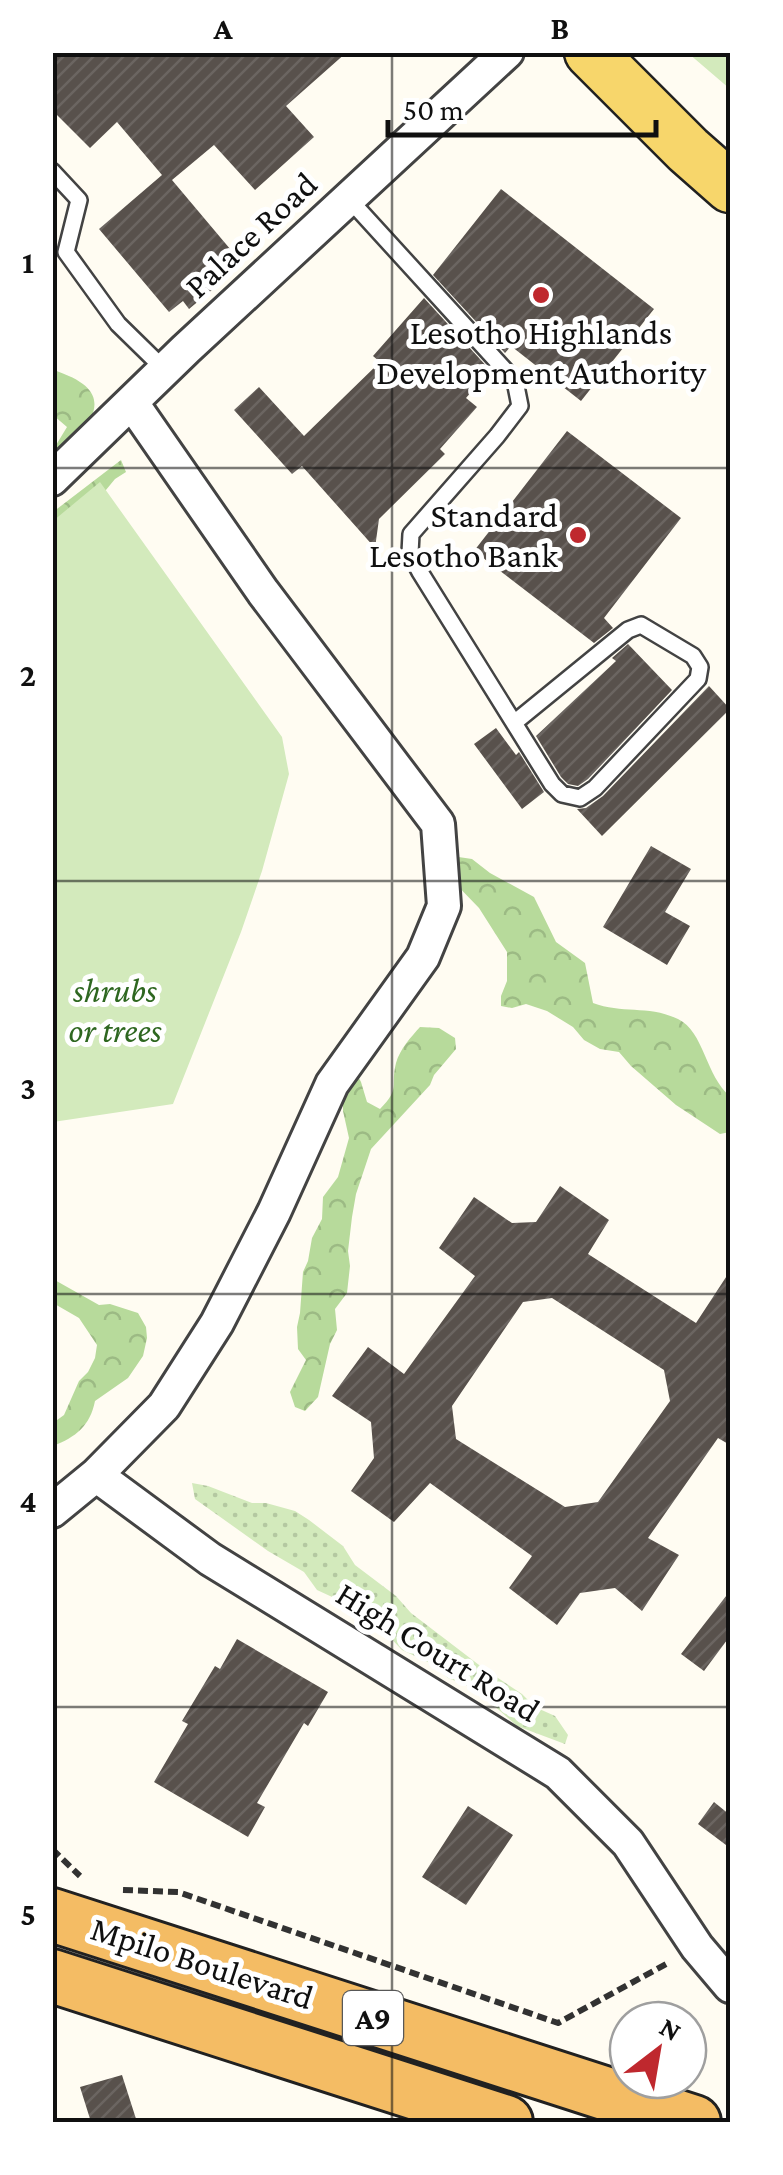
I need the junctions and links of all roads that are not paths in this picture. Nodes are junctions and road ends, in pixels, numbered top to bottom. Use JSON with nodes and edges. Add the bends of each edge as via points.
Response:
{"nodes":[{"id":1,"x":507,"y":52,"type":"edge"},
{"id":2,"x":590,"y":52,"type":"edge"},
{"id":3,"x":52,"y":171,"type":"edge"},
{"id":4,"x":730,"y":187,"type":"edge"},
{"id":5,"x":348,"y":199,"type":"junction"},
{"id":6,"x":165,"y":370,"type":"junction"},
{"id":7,"x":132,"y":403,"type":"junction"},
{"id":8,"x":52,"y":479,"type":"edge"},
{"id":9,"x":514,"y":723,"type":"junction"},
{"id":10,"x":96,"y":1476,"type":"junction"},
{"id":11,"x":52,"y":1511,"type":"edge"},
{"id":12,"x":73,"y":1902,"type":"edge"},
{"id":13,"x":52,"y":1976,"type":"edge"},
{"id":14,"x":730,"y":1986,"type":"edge"},
{"id":15,"x":506,"y":2122,"type":"edge"},
{"id":16,"x":694,"y":2122,"type":"edge"}],
"edges":[{"from":1,"to":5,"type":"street","name":"Palace Road"},
{"from":2,"to":4,"type":"main road"},
{"from":3,"to":6,"type":"lane","via":[[78,200],[66,252],[118,324]]},
{"from":5,"to":6,"type":"street","name":"Palace Road"},
{"from":5,"to":9,"type":"lane","via":[[515,382],[520,406],[412,534],[410,553]]},
{"from":6,"to":7,"type":"street","name":"Palace Road"},
{"from":7,"to":8,"type":"street","name":"Palace Road"},
{"from":7,"to":10,"type":"street","via":[[263,592],[438,824],[444,906],[423,957],[332,1084],[217,1323],[164,1406]]},
{"from":9,"to":9,"type":"lane","via":[[552,784],[580,798],[698,680],[700,667],[641,625]]},
{"from":10,"to":11,"type":"street"},
{"from":10,"to":14,"type":"street","name":"High Court Road","via":[[210,1560],[558,1773],[628,1844]]},
{"from":12,"to":16,"type":"highway","name":"Mpilo Boulevard","number":"A9"},
{"from":13,"to":15,"type":"highway","name":"Mpilo Boulevard","number":"A9"}]}
